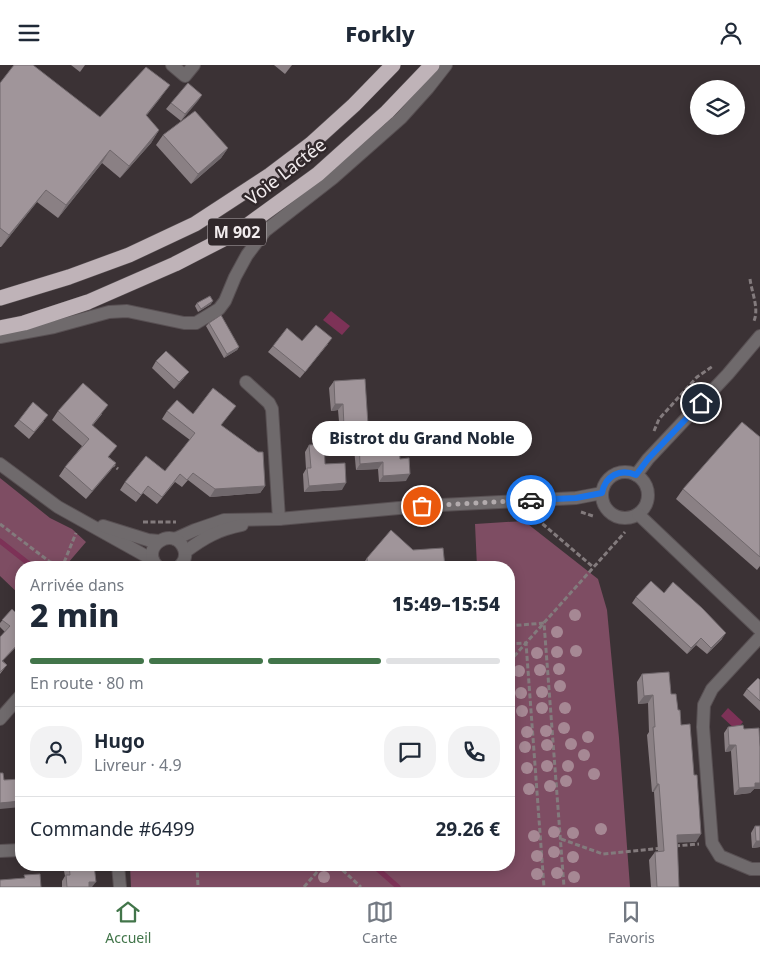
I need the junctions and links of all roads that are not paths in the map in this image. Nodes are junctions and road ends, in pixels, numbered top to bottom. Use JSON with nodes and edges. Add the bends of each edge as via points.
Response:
{"nodes":[{"id":1,"x":172,"y":65,"type":"edge"},
{"id":2,"x":194,"y":65,"type":"edge"},
{"id":3,"x":393,"y":65,"type":"edge"},
{"id":4,"x":432,"y":65,"type":"edge"},
{"id":5,"x":446,"y":65,"type":"edge"},
{"id":6,"x":0,"y":298,"type":"edge"},
{"id":7,"x":0,"y":328,"type":"edge"},
{"id":8,"x":760,"y":336,"type":"edge"},
{"id":9,"x":0,"y":337,"type":"edge"},
{"id":10,"x":246,"y":382,"type":"dead end"},
{"id":11,"x":0,"y":464,"type":"edge"},
{"id":12,"x":636,"y":475,"type":"junction"},
{"id":13,"x":602,"y":493,"type":"junction"},
{"id":14,"x":638,"y":514,"type":"junction"},
{"id":15,"x":279,"y":519,"type":"junction"},
{"id":16,"x":264,"y":520,"type":"junction"},
{"id":17,"x":79,"y":525,"type":"junction"},
{"id":18,"x":175,"y":539,"type":"junction"},
{"id":19,"x":159,"y":541,"type":"junction"},
{"id":20,"x":185,"y":552,"type":"junction"},
{"id":21,"x":150,"y":561,"type":"edge"},
{"id":22,"x":155,"y":561,"type":"edge"},
{"id":23,"x":183,"y":561,"type":"edge"},
{"id":24,"x":760,"y":630,"type":"edge"},
{"id":25,"x":760,"y":637,"type":"edge"},
{"id":26,"x":15,"y":702,"type":"edge"},
{"id":27,"x":0,"y":719,"type":"edge"},
{"id":28,"x":15,"y":850,"type":"edge"},
{"id":29,"x":0,"y":851,"type":"edge"},
{"id":30,"x":760,"y":869,"type":"edge"},
{"id":31,"x":119,"y":871,"type":"edge"},
{"id":32,"x":120,"y":887,"type":"edge"}],
"edges":[{"from":1,"to":2,"type":"street","via":[[185,76]]},
{"from":3,"to":6,"type":"highway","name":"Voie Lactée","number":"M 902","via":[[311,144],[196,224],[129,255]]},
{"from":4,"to":7,"type":"highway","name":"Voie Lactée","number":"M 902","via":[[387,112],[318,174],[240,230],[175,264],[88,302]]},
{"from":5,"to":9,"type":"street","via":[[394,124],[341,172],[265,231],[247,255],[219,309],[196,323],[127,311],[108,312]]},
{"from":8,"to":12,"type":"street"},
{"from":10,"to":15,"type":"street","via":[[272,409]]},
{"from":11,"to":17,"type":"street"},
{"from":12,"to":13,"type":"street","via":[[615,474],[606,482]]},
{"from":12,"to":14,"type":"street","via":[[647,490],[646,504]]},
{"from":13,"to":14,"type":"street","via":[[604,505],[614,516],[627,518]]},
{"from":13,"to":15,"type":"street","via":[[576,498],[422,506]]},
{"from":14,"to":24,"type":"street"},
{"from":15,"to":16,"type":"street"},
{"from":16,"to":18,"type":"street","via":[[224,519]]},
{"from":16,"to":20,"type":"street","via":[[222,530]]},
{"from":17,"to":19,"type":"street"},
{"from":17,"to":21,"type":"street"},
{"from":18,"to":19,"type":"street"},
{"from":18,"to":20,"type":"street"},
{"from":19,"to":22,"type":"street","via":[[153,550]]},
{"from":20,"to":23,"type":"street"},
{"from":25,"to":30,"type":"street","via":[[712,689],[704,705],[703,727],[712,843],[720,856],[751,869]]},
{"from":26,"to":27,"type":"street"},
{"from":28,"to":29,"type":"street"},
{"from":31,"to":32,"type":"street"}]}
